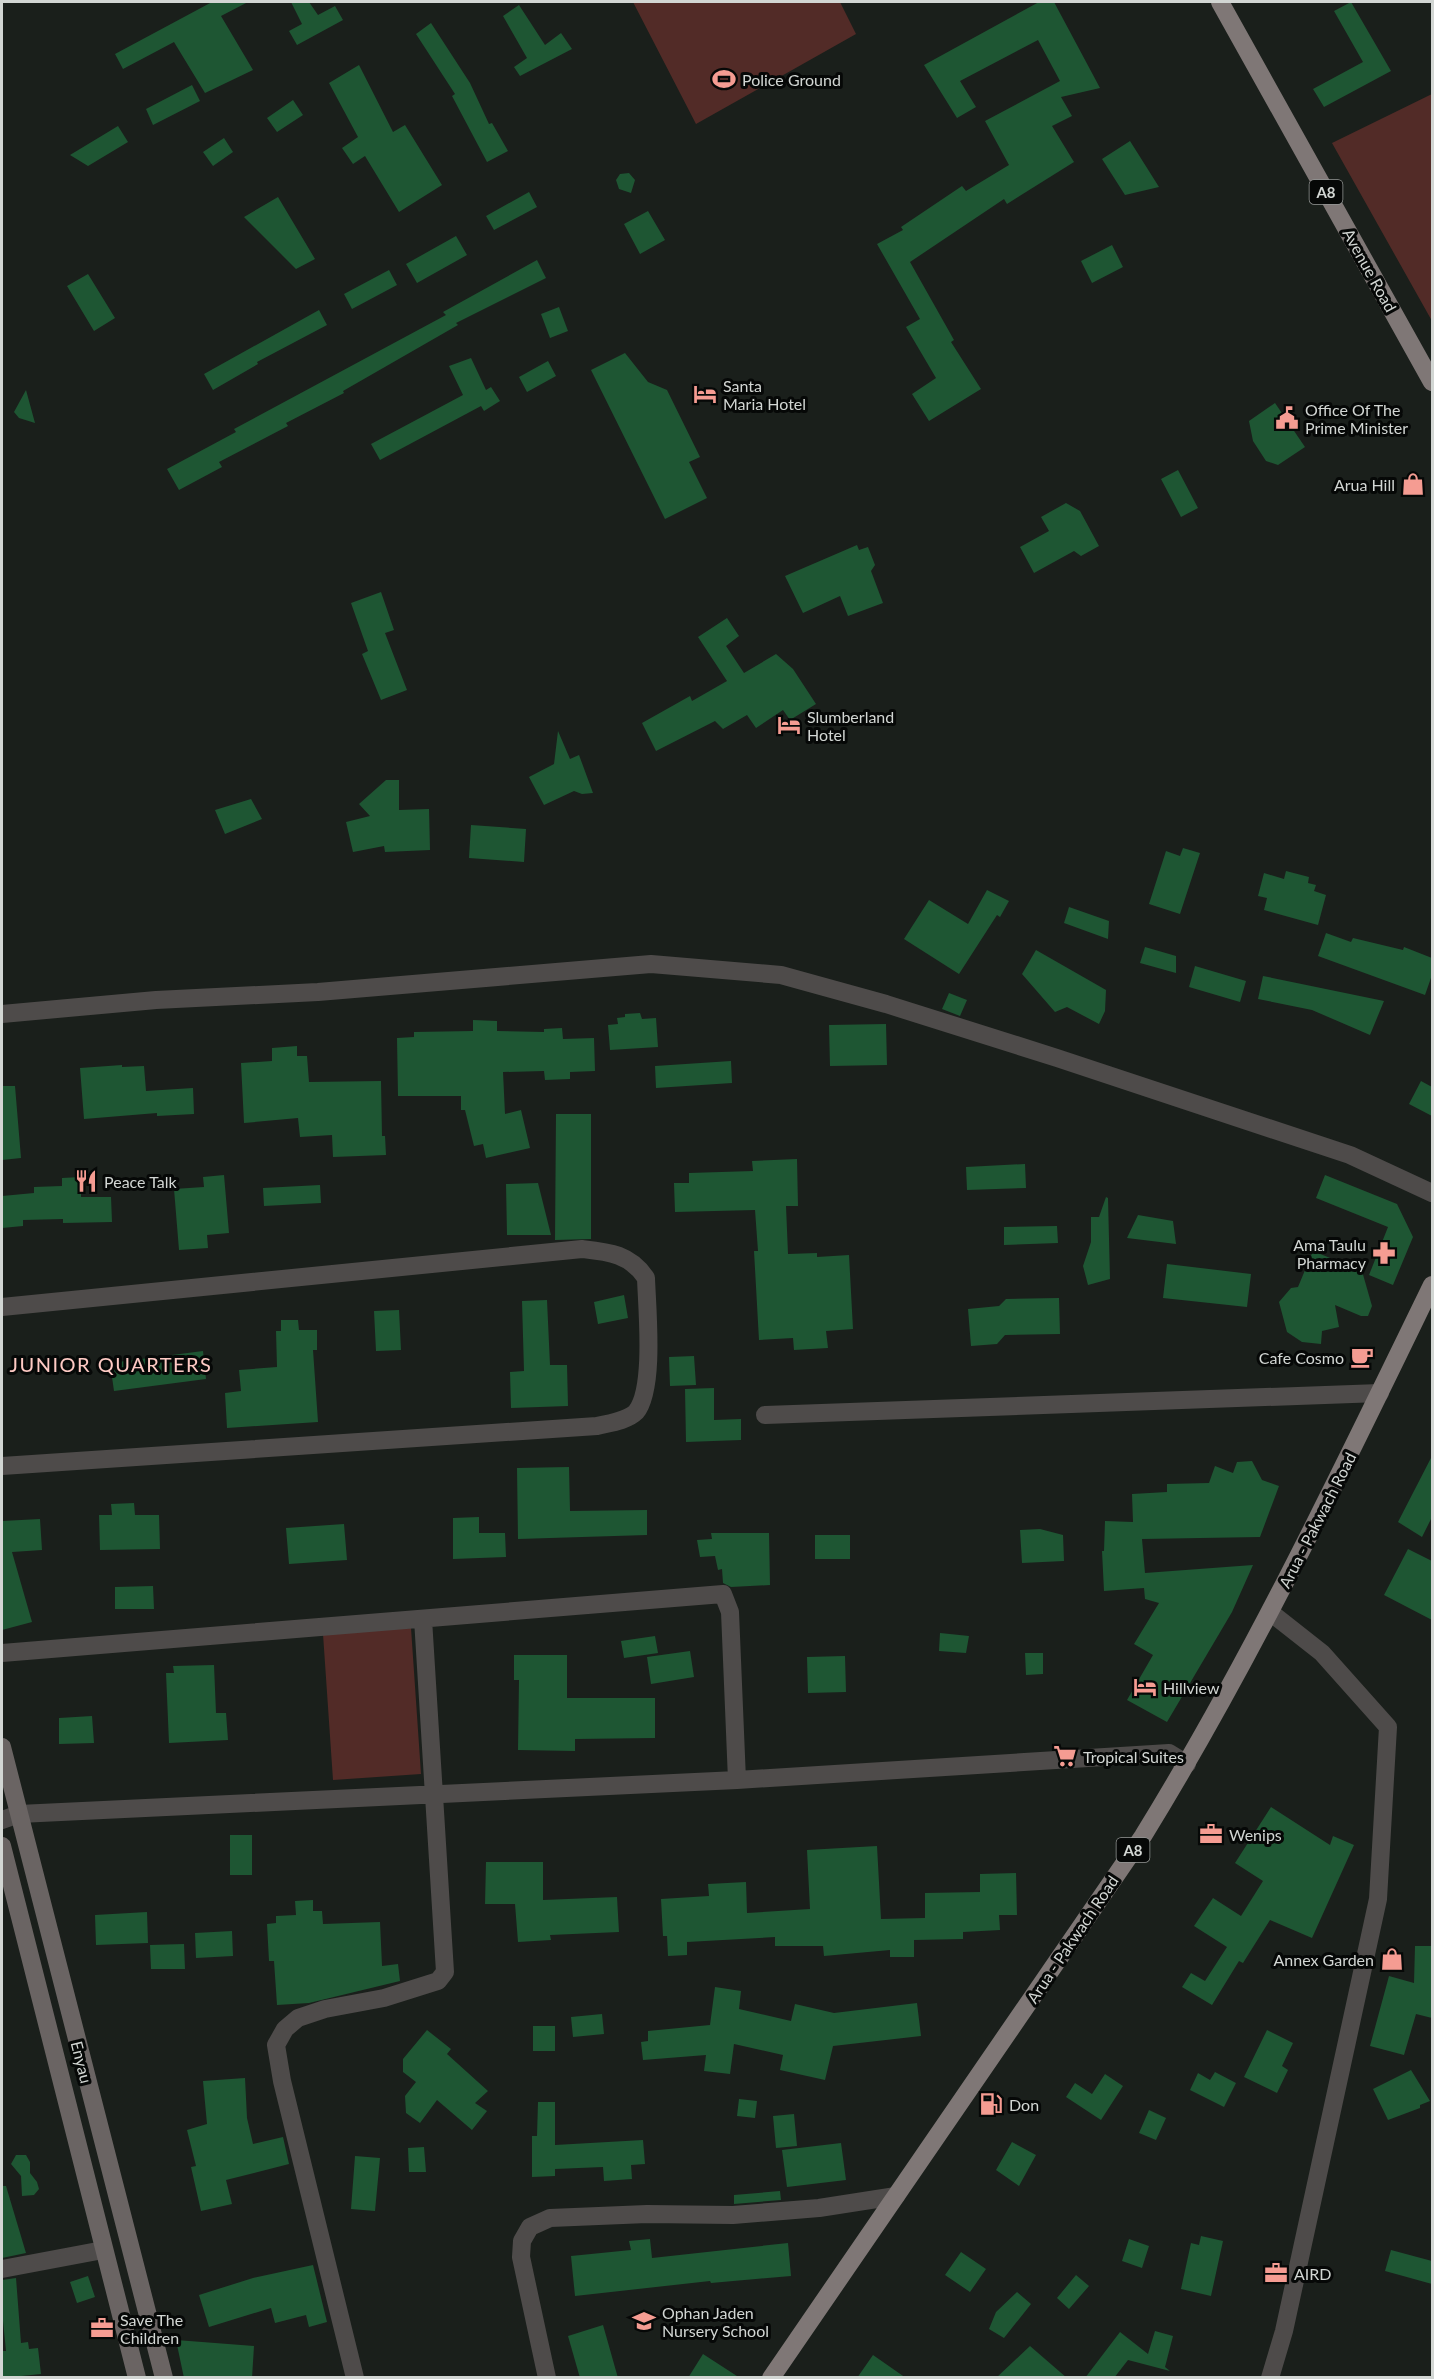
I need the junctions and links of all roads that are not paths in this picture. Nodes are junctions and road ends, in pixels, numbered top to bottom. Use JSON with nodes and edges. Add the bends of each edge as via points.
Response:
{"nodes":[{"id":1,"x":1220,"y":2,"type":"edge"},
{"id":2,"x":1432,"y":382,"type":"edge"},
{"id":3,"x":2,"y":1014,"type":"edge"},
{"id":4,"x":1432,"y":1193,"type":"edge"},
{"id":5,"x":1432,"y":1285,"type":"edge"},
{"id":6,"x":2,"y":1307,"type":"edge"},
{"id":7,"x":1380,"y":1393,"type":"junction"},
{"id":8,"x":765,"y":1415,"type":"dead end"},
{"id":9,"x":2,"y":1466,"type":"edge"},
{"id":10,"x":1270,"y":1612,"type":"junction"},
{"id":11,"x":423,"y":1618,"type":"junction"},
{"id":12,"x":2,"y":1653,"type":"edge"},
{"id":13,"x":2,"y":1747,"type":"edge"},
{"id":14,"x":1187,"y":1764,"type":"junction"},
{"id":15,"x":737,"y":1780,"type":"junction"},
{"id":16,"x":434,"y":1794,"type":"junction"},
{"id":17,"x":19,"y":1814,"type":"junction"},
{"id":18,"x":2,"y":1820,"type":"edge"},
{"id":19,"x":2,"y":1846,"type":"edge"},
{"id":20,"x":896,"y":2196,"type":"junction"},
{"id":21,"x":103,"y":2250,"type":"junction"},
{"id":22,"x":2,"y":2269,"type":"edge"},
{"id":23,"x":137,"y":2378,"type":"edge"},
{"id":24,"x":164,"y":2378,"type":"edge"},
{"id":25,"x":355,"y":2378,"type":"edge"},
{"id":26,"x":547,"y":2378,"type":"edge"},
{"id":27,"x":771,"y":2378,"type":"edge"},
{"id":28,"x":1270,"y":2378,"type":"edge"}],
"edges":[{"from":1,"to":2,"type":"main road","name":"Avenue Road","number":"A8"},
{"from":3,"to":4,"type":"street","via":[[651,964],[781,975],[1057,1058],[1350,1155]]},
{"from":5,"to":7,"type":"main road","name":"Arua - Pakwach Road","number":"A8"},
{"from":6,"to":9,"type":"street","via":[[582,1249],[615,1252],[638,1266],[646,1278],[647,1388],[635,1412],[620,1421],[597,1426]]},
{"from":7,"to":8,"type":"street"},
{"from":7,"to":10,"type":"main road","name":"Arua - Pakwach Road","number":"A8"},
{"from":10,"to":14,"type":"main road","name":"Arua - Pakwach Road","number":"A8"},
{"from":10,"to":28,"type":"street","via":[[1322,1653],[1388,1727],[1378,1899],[1284,2331]]},
{"from":11,"to":12,"type":"street"},
{"from":11,"to":15,"type":"street","via":[[723,1594],[730,1612]]},
{"from":11,"to":16,"type":"street"},
{"from":13,"to":17,"type":"street","name":"Enyau"},
{"from":14,"to":15,"type":"street","via":[[1169,1753]]},
{"from":14,"to":20,"type":"main road","name":"Arua - Pakwach Road","number":"A8","via":[[1143,1836]]},
{"from":15,"to":16,"type":"street"},
{"from":16,"to":17,"type":"street"},
{"from":16,"to":25,"type":"street","via":[[445,1972],[438,1981],[384,1998],[325,2008],[298,2018],[285,2029],[276,2045]]},
{"from":17,"to":18,"type":"street"},
{"from":17,"to":24,"type":"street","name":"Enyau"},
{"from":19,"to":21,"type":"street","name":"Enyau"},
{"from":20,"to":26,"type":"street","via":[[819,2208],[733,2215],[550,2218],[530,2227],[522,2241],[521,2257]]},
{"from":20,"to":27,"type":"main road","name":"Arua - Pakwach Road","number":"A8"},
{"from":21,"to":22,"type":"street"},
{"from":21,"to":23,"type":"street","name":"Enyau"}]}
